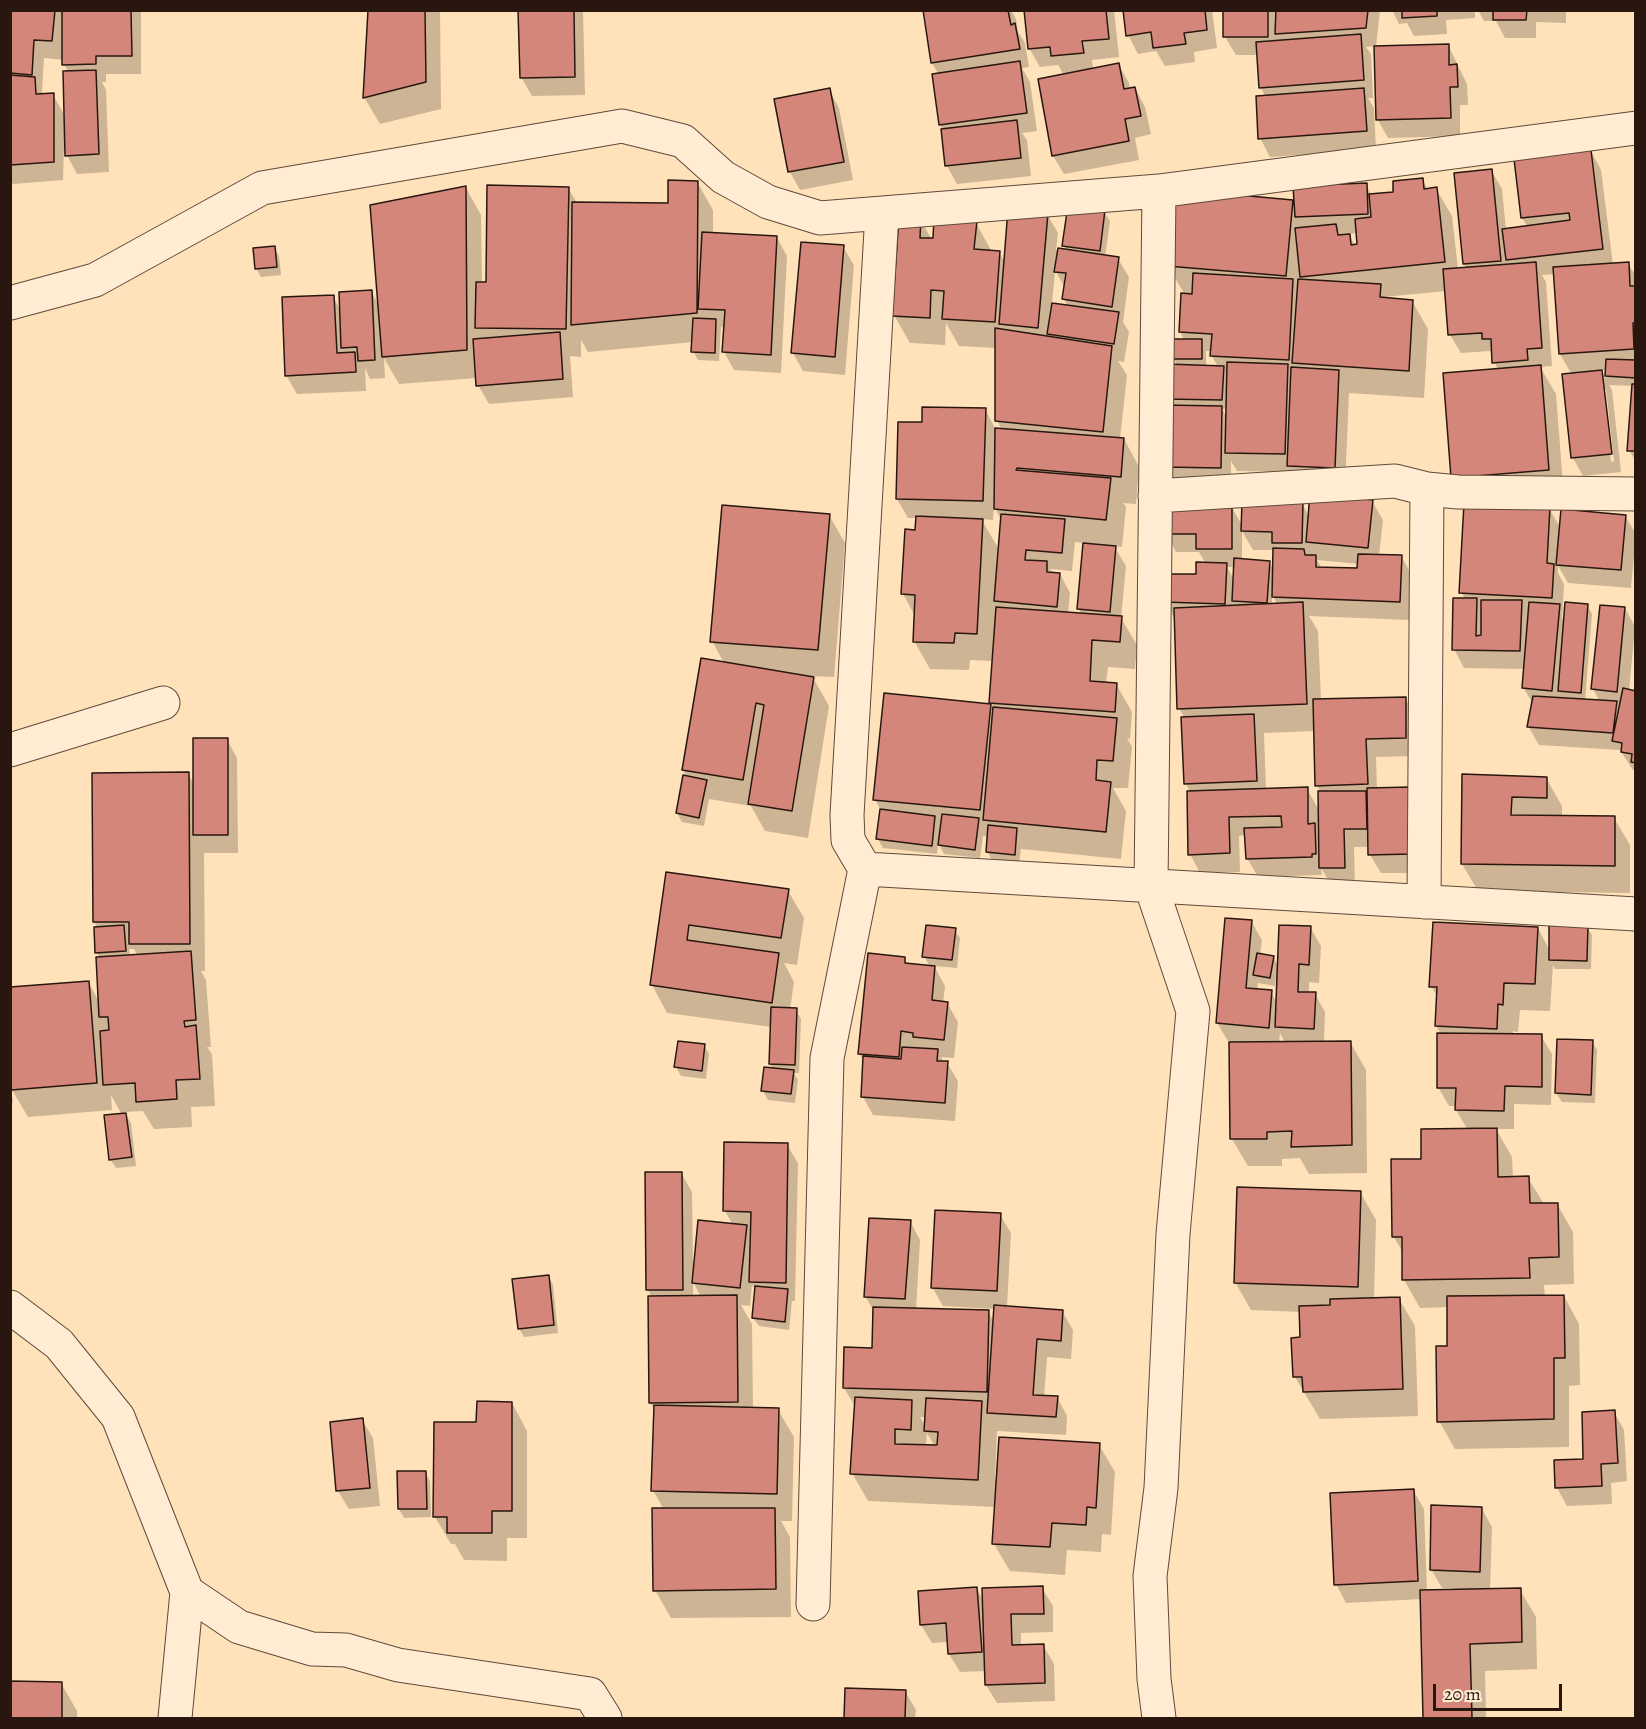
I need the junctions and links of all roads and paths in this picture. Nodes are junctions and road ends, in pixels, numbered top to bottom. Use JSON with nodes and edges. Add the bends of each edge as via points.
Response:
{"nodes":[{"id":1,"x":1635,"y":128,"type":"edge"},
{"id":2,"x":1159,"y":191,"type":"junction"},
{"id":3,"x":882,"y":213,"type":"junction"},
{"id":4,"x":10,"y":303,"type":"edge"},
{"id":5,"x":1427,"y":489,"type":"junction"},
{"id":6,"x":1635,"y":494,"type":"edge"},
{"id":7,"x":1155,"y":496,"type":"junction"},
{"id":8,"x":163,"y":703,"type":"dead end"},
{"id":9,"x":10,"y":750,"type":"edge"},
{"id":10,"x":865,"y":869,"type":"junction"},
{"id":11,"x":1151,"y":886,"type":"junction"},
{"id":12,"x":1424,"y":902,"type":"junction"},
{"id":13,"x":1635,"y":914,"type":"edge"},
{"id":14,"x":10,"y":1307,"type":"edge"},
{"id":15,"x":187,"y":1592,"type":"junction"},
{"id":16,"x":813,"y":1604,"type":"dead end"},
{"id":17,"x":175,"y":1719,"type":"edge"},
{"id":18,"x":605,"y":1719,"type":"edge"},
{"id":19,"x":1159,"y":1719,"type":"edge"}],
"edges":[{"from":1,"to":2,"type":"street"},
{"from":2,"to":3,"type":"street"},
{"from":2,"to":7,"type":"street"},
{"from":3,"to":4,"type":"street","via":[[820,218],[768,202],[723,177],[682,141],[622,126],[262,188],[95,280]]},
{"from":3,"to":10,"type":"street","via":[[847,815],[848,840]]},
{"from":5,"to":6,"type":"street"},
{"from":5,"to":7,"type":"street","via":[[1395,481]]},
{"from":5,"to":12,"type":"street"},
{"from":7,"to":11,"type":"street"},
{"from":8,"to":9,"type":"street"},
{"from":10,"to":11,"type":"street"},
{"from":10,"to":16,"type":"street","via":[[826,1058]]},
{"from":11,"to":12,"type":"street"},
{"from":11,"to":19,"type":"street","via":[[1193,1011],[1173,1234],[1161,1488],[1150,1575]]},
{"from":12,"to":13,"type":"street"},
{"from":14,"to":15,"type":"street","via":[[59,1344],[118,1417]]},
{"from":15,"to":17,"type":"street"},
{"from":15,"to":18,"type":"street","via":[[239,1627],[312,1650],[345,1650],[398,1665],[590,1694]]}]}
